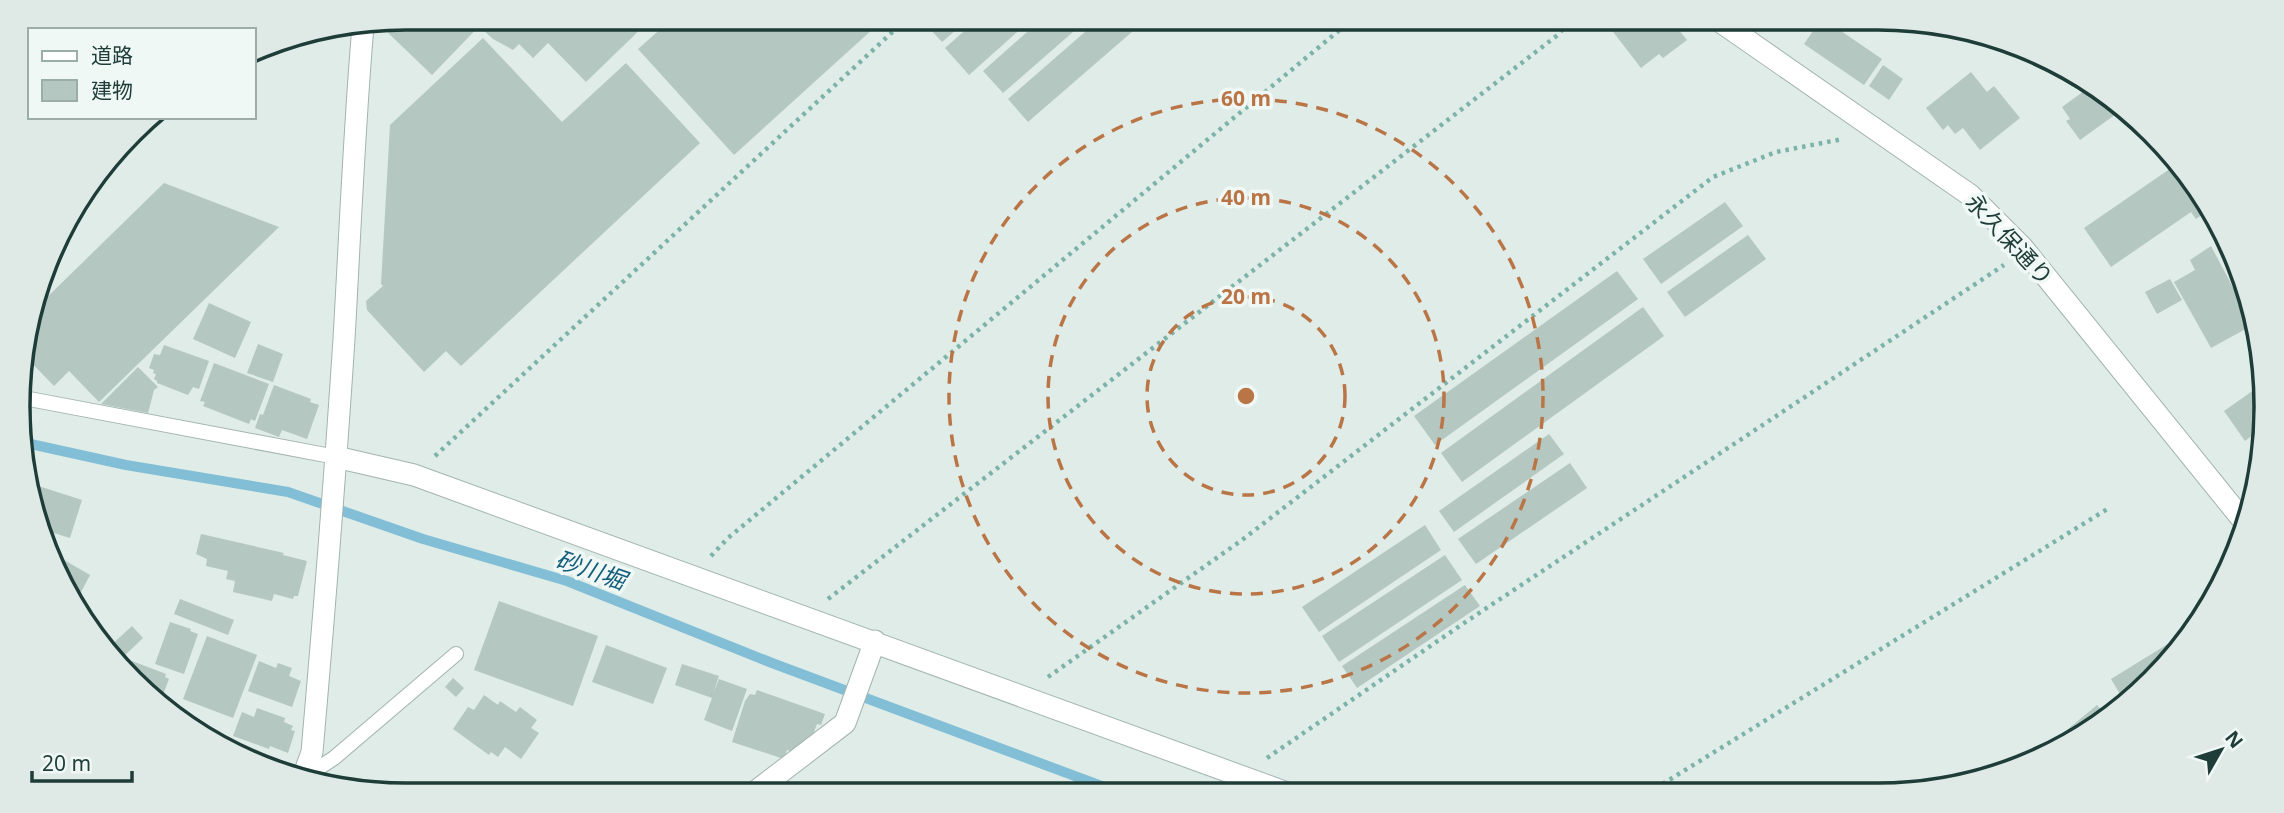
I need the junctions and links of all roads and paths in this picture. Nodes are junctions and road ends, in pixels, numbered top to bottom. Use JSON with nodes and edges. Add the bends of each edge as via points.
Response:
{"nodes":[{"id":1,"x":895,"y":30,"type":"edge"},
{"id":2,"x":1340,"y":30,"type":"edge"},
{"id":3,"x":1562,"y":30,"type":"edge"},
{"id":4,"x":1732,"y":30,"type":"edge"},
{"id":5,"x":362,"y":33,"type":"edge"},
{"id":6,"x":1881,"y":132,"type":"junction"},
{"id":7,"x":2024,"y":248,"type":"junction"},
{"id":8,"x":30,"y":399,"type":"edge"},
{"id":9,"x":335,"y":464,"type":"junction"},
{"id":10,"x":414,"y":475,"type":"junction"},
{"id":11,"x":2109,"y":508,"type":"dead end"},
{"id":12,"x":2238,"y":514,"type":"edge"},
{"id":13,"x":694,"y":576,"type":"junction"},
{"id":14,"x":805,"y":616,"type":"junction"},
{"id":15,"x":873,"y":648,"type":"junction"},
{"id":16,"x":456,"y":654,"type":"dead end"},
{"id":17,"x":1022,"y":696,"type":"junction"},
{"id":18,"x":306,"y":769,"type":"edge"},
{"id":19,"x":314,"y":771,"type":"edge"},
{"id":20,"x":1240,"y":777,"type":"junction"},
{"id":21,"x":767,"y":783,"type":"edge"},
{"id":22,"x":1259,"y":783,"type":"edge"},
{"id":23,"x":1664,"y":783,"type":"edge"}],
"edges":[{"from":1,"to":10,"type":"path"},
{"from":2,"to":13,"type":"path","via":[[728,538]]},
{"from":3,"to":14,"type":"path"},
{"from":4,"to":6,"type":"street","name":"永久保通り"},
{"from":5,"to":9,"type":"street"},
{"from":6,"to":7,"type":"street","name":"永久保通り","via":[[1970,195]]},
{"from":6,"to":17,"type":"path","via":[[1776,152],[1713,177],[1242,540]]},
{"from":7,"to":12,"type":"street","name":"永久保通り"},
{"from":7,"to":20,"type":"path","via":[[1998,271],[1464,623]]},
{"from":8,"to":9,"type":"lane"},
{"from":9,"to":10,"type":"street"},
{"from":9,"to":18,"type":"street","via":[[312,752]]},
{"from":10,"to":13,"type":"street"},
{"from":11,"to":23,"type":"path"},
{"from":13,"to":14,"type":"street"},
{"from":14,"to":15,"type":"street"},
{"from":15,"to":17,"type":"street"},
{"from":15,"to":21,"type":"street","via":[[845,723]]},
{"from":16,"to":19,"type":"lane"},
{"from":17,"to":20,"type":"street"},
{"from":20,"to":22,"type":"street"}]}
